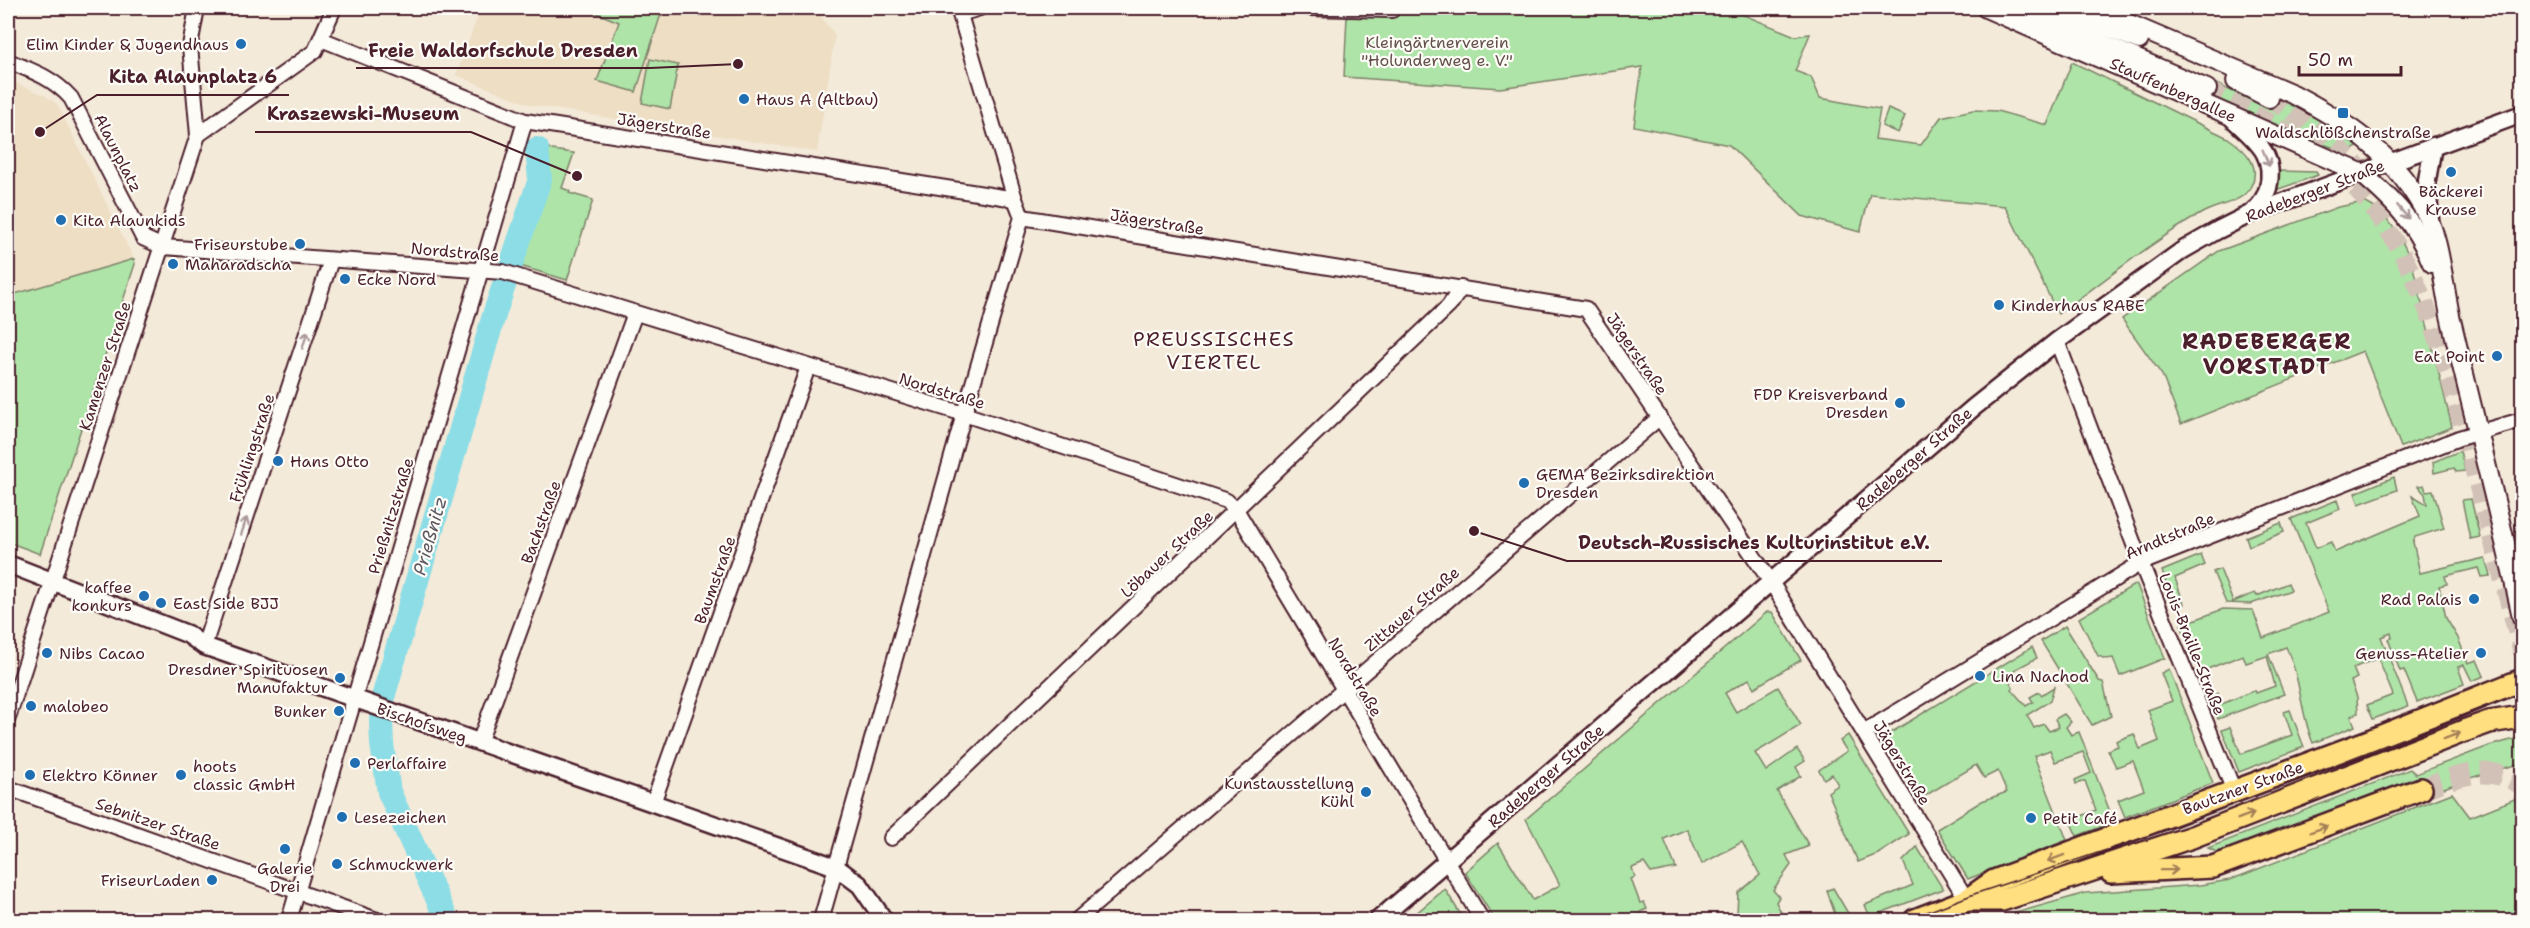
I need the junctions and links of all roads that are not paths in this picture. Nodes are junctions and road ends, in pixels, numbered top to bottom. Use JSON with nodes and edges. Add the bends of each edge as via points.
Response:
{"nodes":[{"id":1,"x":197,"y":8,"type":"edge"},
{"id":2,"x":334,"y":8,"type":"edge"},
{"id":3,"x":980,"y":8,"type":"edge"},
{"id":4,"x":1310,"y":8,"type":"edge"},
{"id":5,"x":1986,"y":8,"type":"edge"},
{"id":6,"x":2018,"y":8,"type":"edge"},
{"id":7,"x":2058,"y":8,"type":"edge"},
{"id":8,"x":2092,"y":8,"type":"edge"},
{"id":9,"x":1392,"y":10,"type":"dead end"},
{"id":10,"x":959,"y":11,"type":"edge"},
{"id":11,"x":321,"y":39,"type":"junction"},
{"id":12,"x":8,"y":61,"type":"edge"},
{"id":13,"x":2207,"y":89,"type":"tunnel mouth"},
{"id":14,"x":2269,"y":98,"type":"tunnel mouth"},
{"id":15,"x":2229,"y":114,"type":"junction"},
{"id":16,"x":2523,"y":114,"type":"edge"},
{"id":17,"x":525,"y":121,"type":"junction"},
{"id":18,"x":198,"y":135,"type":"junction"},
{"id":19,"x":2433,"y":146,"type":"junction"},
{"id":20,"x":2389,"y":162,"type":"junction"},
{"id":21,"x":2361,"y":173,"type":"junction"},
{"id":22,"x":1015,"y":199,"type":"junction"},
{"id":23,"x":2248,"y":215,"type":"junction"},
{"id":24,"x":1023,"y":217,"type":"junction"},
{"id":25,"x":2430,"y":220,"type":"junction"},
{"id":26,"x":163,"y":247,"type":"junction"},
{"id":27,"x":331,"y":260,"type":"junction"},
{"id":28,"x":482,"y":271,"type":"junction"},
{"id":29,"x":1461,"y":288,"type":"junction"},
{"id":30,"x":2444,"y":289,"type":"junction"},
{"id":31,"x":635,"y":313,"type":"junction"},
{"id":32,"x":2057,"y":341,"type":"junction"},
{"id":33,"x":808,"y":367,"type":"junction"},
{"id":34,"x":964,"y":414,"type":"junction"},
{"id":35,"x":1660,"y":417,"type":"junction"},
{"id":36,"x":2523,"y":420,"type":"edge"},
{"id":37,"x":2479,"y":432,"type":"junction"},
{"id":38,"x":1237,"y":511,"type":"junction"},
{"id":39,"x":2141,"y":563,"type":"junction"},
{"id":40,"x":10,"y":565,"type":"edge"},
{"id":41,"x":52,"y":582,"type":"junction"},
{"id":42,"x":1772,"y":582,"type":"junction"},
{"id":43,"x":2523,"y":617,"type":"edge"},
{"id":44,"x":204,"y":646,"type":"junction"},
{"id":45,"x":2523,"y":680,"type":"edge"},
{"id":46,"x":1344,"y":690,"type":"junction"},
{"id":47,"x":353,"y":699,"type":"junction"},
{"id":48,"x":2523,"y":717,"type":"edge"},
{"id":49,"x":8,"y":718,"type":"edge"},
{"id":50,"x":1863,"y":732,"type":"junction"},
{"id":51,"x":479,"y":743,"type":"junction"},
{"id":52,"x":8,"y":789,"type":"edge"},
{"id":53,"x":2421,"y":789,"type":"tunnel mouth"},
{"id":54,"x":2234,"y":791,"type":"junction"},
{"id":55,"x":653,"y":803,"type":"junction"},
{"id":56,"x":2204,"y":803,"type":"junction"},
{"id":57,"x":2192,"y":837,"type":"junction"},
{"id":58,"x":891,"y":838,"type":"dead end"},
{"id":59,"x":1447,"y":861,"type":"junction"},
{"id":60,"x":2222,"y":865,"type":"junction"},
{"id":61,"x":836,"y":867,"type":"junction"},
{"id":62,"x":2090,"y":872,"type":"junction"},
{"id":63,"x":298,"y":890,"type":"junction"},
{"id":64,"x":1967,"y":900,"type":"junction"},
{"id":65,"x":289,"y":921,"type":"edge"},
{"id":66,"x":377,"y":921,"type":"edge"},
{"id":67,"x":821,"y":921,"type":"edge"},
{"id":68,"x":884,"y":921,"type":"edge"},
{"id":69,"x":1077,"y":921,"type":"edge"},
{"id":70,"x":1378,"y":921,"type":"edge"},
{"id":71,"x":1482,"y":921,"type":"edge"},
{"id":72,"x":1914,"y":921,"type":"edge"}],
"edges":[{"from":1,"to":18,"type":"street","via":[[190,46]]},
{"from":2,"to":11,"type":"street"},
{"from":3,"to":10,"type":"street"},
{"from":4,"to":9,"type":"street"},
{"from":5,"to":15,"type":"main road","name":"Stauffenbergallee"},
{"from":6,"to":13,"type":"main road"},
{"from":7,"to":14,"type":"main road"},
{"from":8,"to":20,"type":"main road","via":[[2294,94],[2354,129]]},
{"from":10,"to":22,"type":"street"},
{"from":11,"to":17,"type":"street","name":"Jägerstraße"},
{"from":11,"to":18,"type":"street","via":[[315,51]]},
{"from":12,"to":26,"type":"street","name":"Alaunplatz","via":[[44,75],[72,98],[143,238]]},
{"from":15,"to":21,"type":"main road","name":"Stauffenbergallee"},
{"from":15,"to":23,"type":"street","one_way":true,"via":[[2263,148],[2270,168],[2266,194]]},
{"from":16,"to":19,"type":"street","name":"Radeberger Straße"},
{"from":17,"to":22,"type":"street","name":"Jägerstraße"},
{"from":17,"to":28,"type":"street","name":"Prießnitzstraße"},
{"from":18,"to":26,"type":"street","name":"Kamenzer Straße"},
{"from":19,"to":20,"type":"street","name":"Radeberger Straße"},
{"from":19,"to":25,"type":"street","via":[[2427,180]]},
{"from":20,"to":21,"type":"street","name":"Radeberger Straße"},
{"from":20,"to":25,"type":"main road"},
{"from":21,"to":23,"type":"street","name":"Radeberger Straße"},
{"from":21,"to":30,"type":"main road","one_way":true,"via":[[2408,217]]},
{"from":22,"to":24,"type":"street"},
{"from":23,"to":32,"type":"street","name":"Radeberger Straße","via":[[2183,250]]},
{"from":24,"to":29,"type":"street","name":"Jägerstraße"},
{"from":24,"to":34,"type":"street"},
{"from":25,"to":30,"type":"main road"},
{"from":26,"to":27,"type":"street","name":"Nordstraße"},
{"from":26,"to":41,"type":"street","name":"Kamenzer Straße"},
{"from":27,"to":28,"type":"street","name":"Nordstraße"},
{"from":44,"to":27,"type":"street","name":"Frühlingstraße","one_way":true},
{"from":28,"to":31,"type":"street","name":"Nordstraße","via":[[509,274]]},
{"from":28,"to":47,"type":"street","name":"Prießnitzstraße"},
{"from":29,"to":35,"type":"street","name":"Jägerstraße","via":[[1586,309]]},
{"from":29,"to":38,"type":"street","name":"Löbauer Straße","via":[[1449,306]]},
{"from":30,"to":37,"type":"main road"},
{"from":31,"to":33,"type":"street","name":"Nordstraße"},
{"from":31,"to":51,"type":"street","name":"Bachstraße"},
{"from":32,"to":39,"type":"street","name":"Louis-Braille-Straße"},
{"from":32,"to":42,"type":"street","name":"Radeberger Straße","via":[[1973,408]]},
{"from":33,"to":34,"type":"street","name":"Nordstraße"},
{"from":33,"to":55,"type":"street","name":"Baumstraße"},
{"from":34,"to":38,"type":"street","name":"Nordstraße","via":[[1227,501]]},
{"from":34,"to":61,"type":"street"},
{"from":35,"to":42,"type":"street","name":"Jägerstraße"},
{"from":35,"to":46,"type":"street","name":"Zittauer Straße"},
{"from":36,"to":37,"type":"street","name":"Arndtstraße"},
{"from":37,"to":39,"type":"street","name":"Arndtstraße"},
{"from":37,"to":43,"type":"main road"},
{"from":38,"to":46,"type":"street","name":"Nordstraße"},
{"from":38,"to":58,"type":"street","name":"Löbauer Straße"},
{"from":39,"to":50,"type":"street","name":"Arndtstraße"},
{"from":39,"to":54,"type":"street","name":"Louis-Braille-Straße"},
{"from":40,"to":41,"type":"street","name":"Bischofsweg"},
{"from":41,"to":44,"type":"street","name":"Bischofsweg","via":[[187,634]]},
{"from":41,"to":49,"type":"street","name":"Kamenzer Straße"},
{"from":42,"to":50,"type":"street","name":"Jägerstraße"},
{"from":42,"to":59,"type":"street","name":"Radeberger Straße"},
{"from":44,"to":47,"type":"street","name":"Bischofsweg"},
{"from":45,"to":54,"type":"main road","name":"Bautzner Straße"},
{"from":46,"to":59,"type":"street","name":"Nordstraße"},
{"from":46,"to":69,"type":"street","name":"Zittauer Straße"},
{"from":47,"to":51,"type":"street","name":"Bischofsweg"},
{"from":47,"to":63,"type":"street","name":"Prießnitzstraße"},
{"from":57,"to":48,"type":"main road","name":"Bautzner Straße","one_way":true,"via":[[2464,731]]},
{"from":50,"to":64,"type":"street","name":"Jägerstraße"},
{"from":51,"to":55,"type":"street","name":"Bischofsweg"},
{"from":52,"to":63,"type":"street","name":"Sebnitzer Straße"},
{"from":60,"to":53,"type":"main road","one_way":true},
{"from":54,"to":56,"type":"main road","name":"Bautzner Straße"},
{"from":55,"to":61,"type":"street","name":"Bischofsweg"},
{"from":56,"to":57,"type":"main road","via":[[2193,820]]},
{"from":56,"to":64,"type":"main road","name":"Bautzner Straße","one_way":true,"via":[[1994,881]]},
{"from":57,"to":60,"type":"main road","via":[[2201,855]]},
{"from":57,"to":62,"type":"main road","name":"Bautzner Straße"},
{"from":59,"to":70,"type":"street","name":"Radeberger Straße"},
{"from":59,"to":71,"type":"street","name":"Nordstraße"},
{"from":62,"to":60,"type":"main road","one_way":true},
{"from":61,"to":67,"type":"street"},
{"from":61,"to":68,"type":"street","name":"Bischofsweg","via":[[860,885]]},
{"from":62,"to":64,"type":"main road","name":"Bautzner Straße","via":[[2002,900]]},
{"from":63,"to":65,"type":"street","name":"Prießnitzstraße"},
{"from":63,"to":66,"type":"street","name":"Sebnitzer Straße"},
{"from":64,"to":72,"type":"main road","name":"Bautzner Straße"}]}
